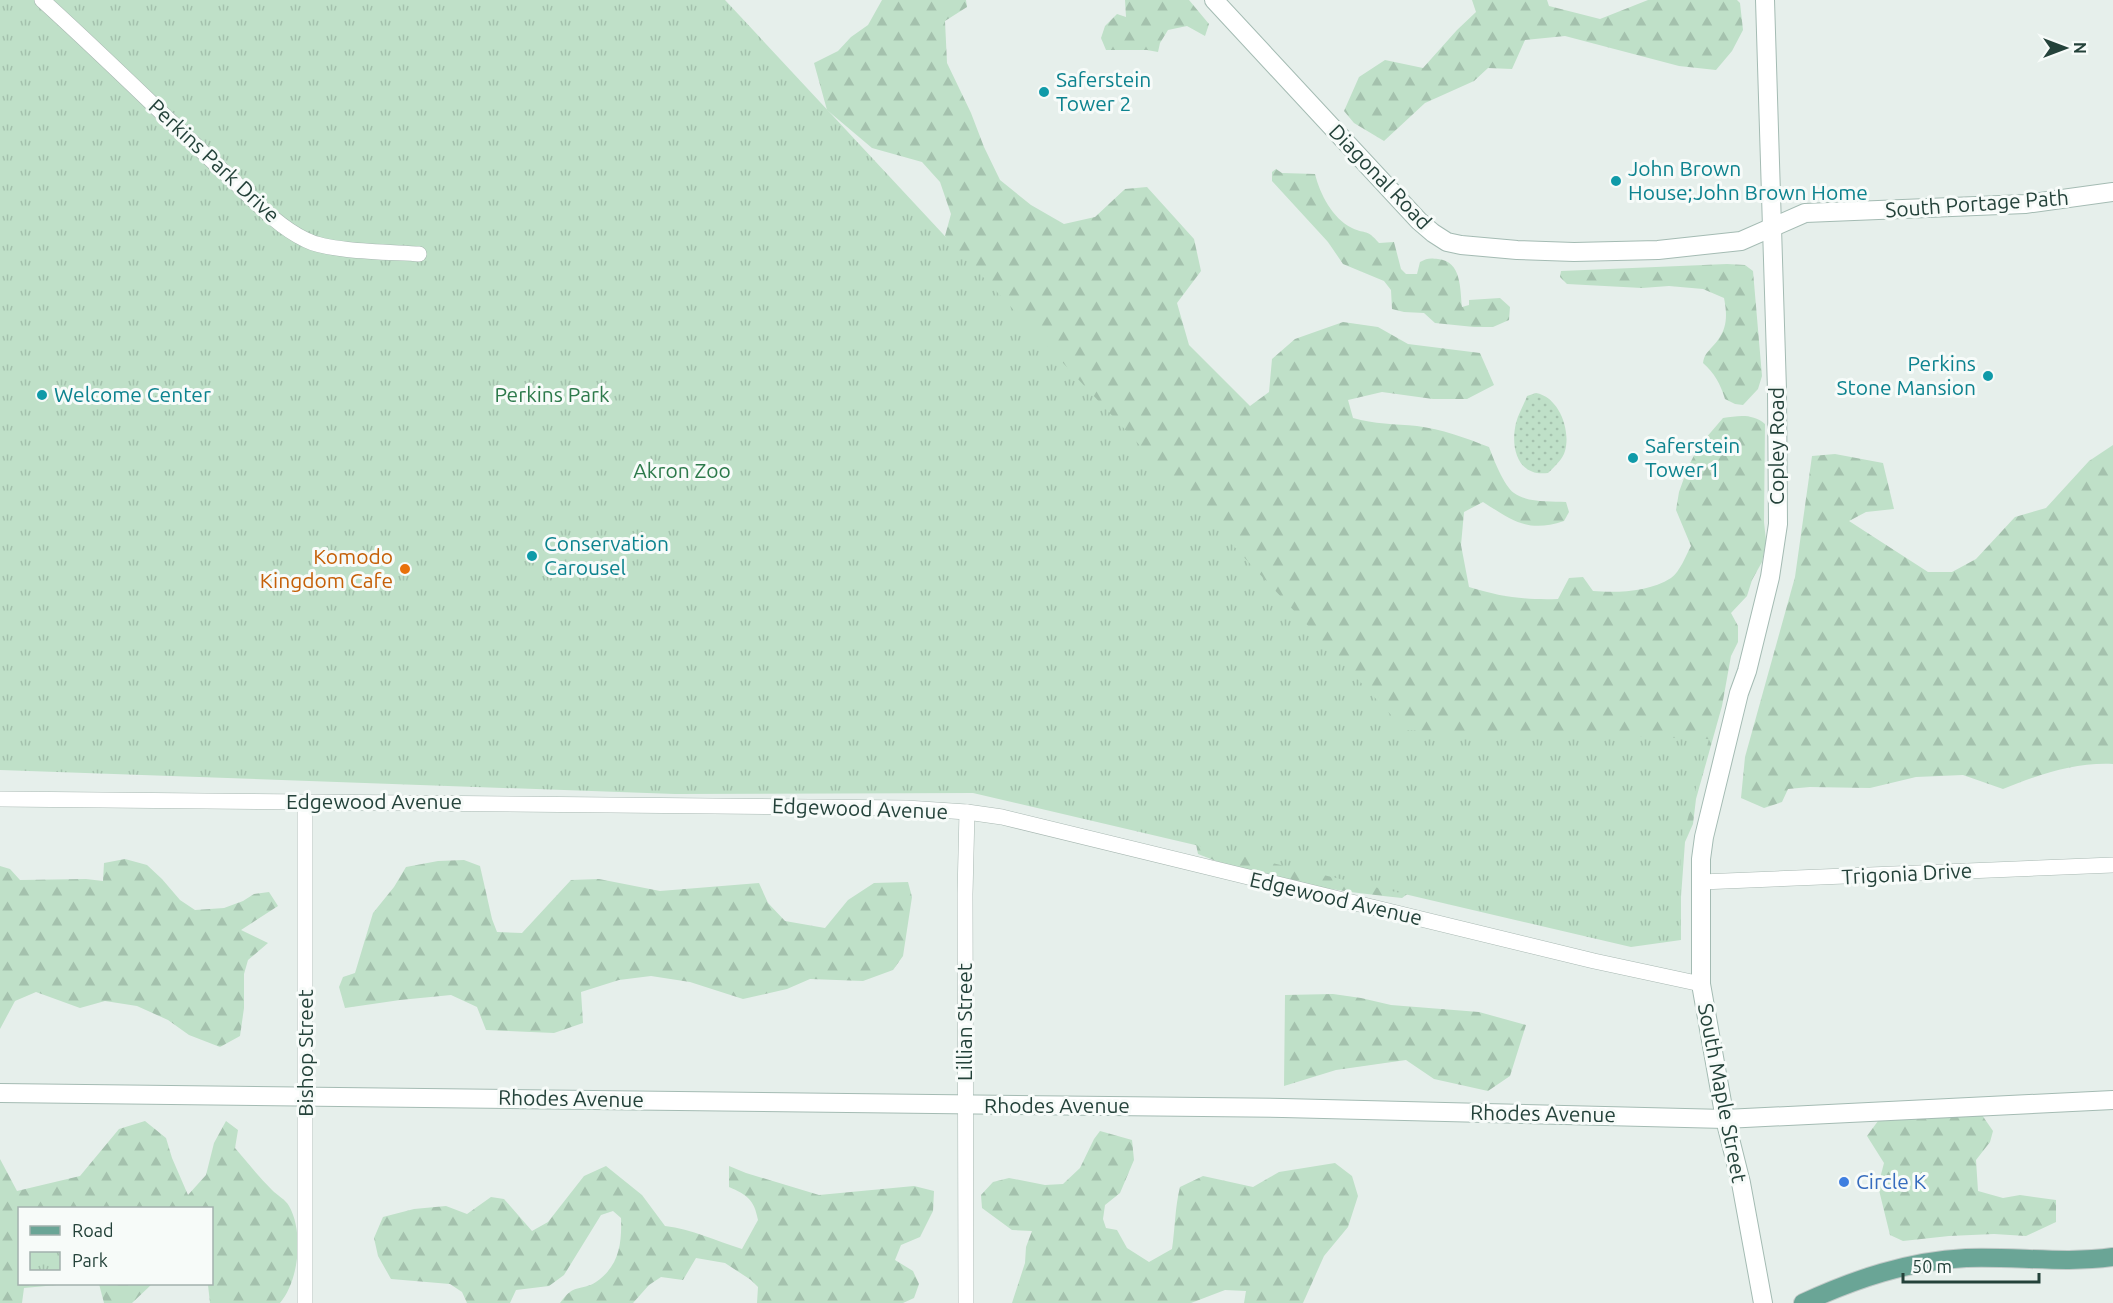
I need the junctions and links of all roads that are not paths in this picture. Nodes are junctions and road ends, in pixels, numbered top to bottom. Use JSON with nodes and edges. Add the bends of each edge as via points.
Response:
{"nodes":[{"id":1,"x":42,"y":0,"type":"edge"},
{"id":2,"x":1214,"y":0,"type":"edge"},
{"id":3,"x":1765,"y":0,"type":"edge"},
{"id":4,"x":2113,"y":192,"type":"edge"},
{"id":5,"x":1773,"y":229,"type":"junction"},
{"id":6,"x":419,"y":254,"type":"dead end"},
{"id":7,"x":0,"y":799,"type":"edge"},
{"id":8,"x":305,"y":802,"type":"junction"},
{"id":9,"x":967,"y":812,"type":"junction"},
{"id":10,"x":2113,"y":865,"type":"edge"},
{"id":11,"x":1701,"y":882,"type":"junction"},
{"id":12,"x":1701,"y":984,"type":"junction"},
{"id":13,"x":0,"y":1093,"type":"edge"},
{"id":14,"x":305,"y":1095,"type":"junction"},
{"id":15,"x":2113,"y":1100,"type":"edge"},
{"id":16,"x":965,"y":1105,"type":"junction"},
{"id":17,"x":1725,"y":1119,"type":"junction"},
{"id":18,"x":2113,"y":1257,"type":"edge"},
{"id":19,"x":305,"y":1303,"type":"edge"},
{"id":20,"x":966,"y":1303,"type":"edge"},
{"id":21,"x":1763,"y":1303,"type":"edge"},
{"id":22,"x":1803,"y":1303,"type":"edge"}],
"edges":[{"from":1,"to":6,"type":"street","name":"Perkins Park Drive","via":[[279,222],[307,241],[349,249]]},
{"from":2,"to":5,"type":"street","name":"Diagonal Road","via":[[1419,221],[1447,242],[1517,250],[1658,250],[1741,241]]},
{"from":3,"to":5,"type":"street","name":"Copley Road"},
{"from":4,"to":5,"type":"street","name":"South Portage Path","via":[[1972,208],[1806,213]]},
{"from":5,"to":11,"type":"street","name":"Copley Road","via":[[1778,524],[1765,597],[1704,837]]},
{"from":7,"to":8,"type":"street","name":"Edgewood Avenue"},
{"from":8,"to":9,"type":"street","name":"Edgewood Avenue","via":[[906,808]]},
{"from":8,"to":14,"type":"street","name":"Bishop Street"},
{"from":9,"to":12,"type":"street","name":"Edgewood Avenue","via":[[1002,817]]},
{"from":9,"to":16,"type":"street","name":"Lillian Street"},
{"from":10,"to":11,"type":"street","name":"Trigonia Drive"},
{"from":11,"to":12,"type":"street","name":"South Maple Street"},
{"from":12,"to":17,"type":"street","name":"South Maple Street"},
{"from":13,"to":14,"type":"street","name":"Rhodes Avenue"},
{"from":14,"to":16,"type":"street","name":"Rhodes Avenue"},
{"from":14,"to":19,"type":"street","name":"Bishop Street"},
{"from":15,"to":17,"type":"street","name":"Rhodes Avenue"},
{"from":16,"to":17,"type":"street","name":"Rhodes Avenue"},
{"from":16,"to":20,"type":"street","name":"Lillian Street"},
{"from":17,"to":21,"type":"street","name":"South Maple Street"},
{"from":18,"to":22,"type":"main road","via":[[1938,1261],[1895,1268]]}]}
